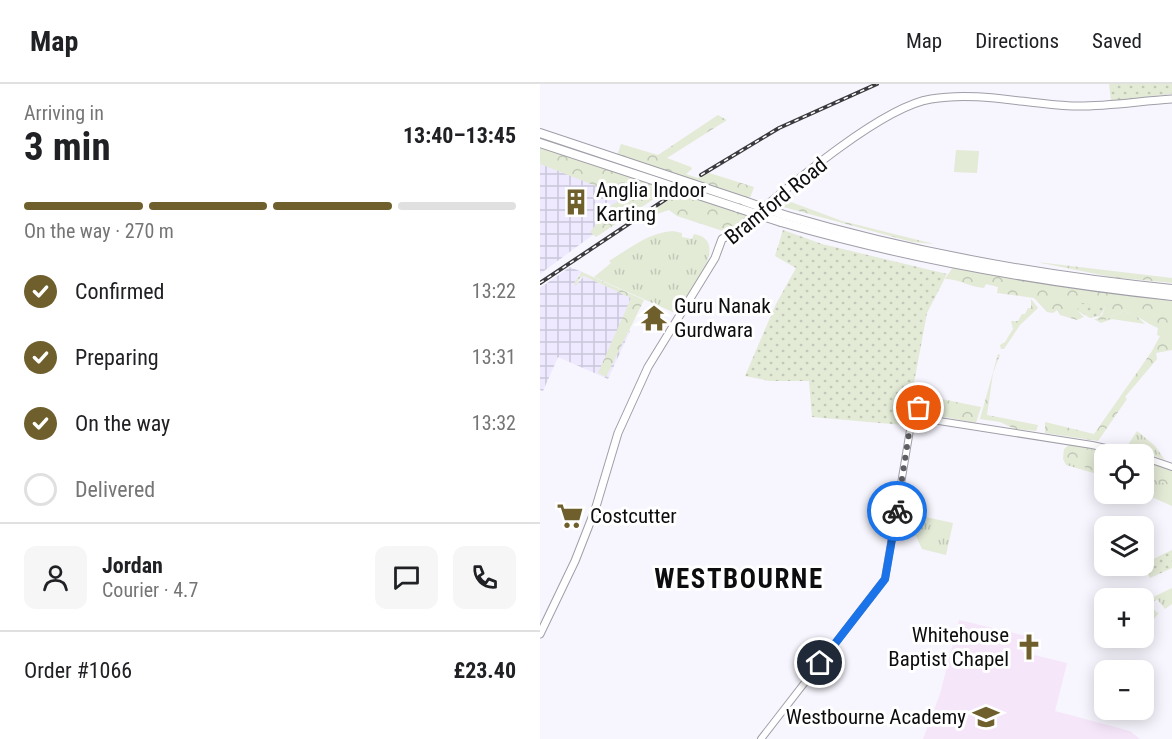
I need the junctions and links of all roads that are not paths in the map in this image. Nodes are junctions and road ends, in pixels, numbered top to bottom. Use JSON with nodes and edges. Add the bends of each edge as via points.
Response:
{"nodes":[{"id":1,"x":1172,"y":99,"type":"edge"},
{"id":2,"x":540,"y":133,"type":"edge"},
{"id":3,"x":540,"y":143,"type":"edge"},
{"id":4,"x":741,"y":205,"type":"junction"},
{"id":5,"x":783,"y":219,"type":"junction"},
{"id":6,"x":1172,"y":289,"type":"edge"},
{"id":7,"x":1172,"y":296,"type":"edge"},
{"id":8,"x":1094,"y":445,"type":"edge"},
{"id":9,"x":1154,"y":461,"type":"edge"},
{"id":10,"x":1172,"y":467,"type":"edge"},
{"id":11,"x":540,"y":634,"type":"edge"},
{"id":12,"x":761,"y":739,"type":"edge"}],
"edges":[{"from":1,"to":11,"type":"main road","name":"Bramford Road","via":[[1072,106],[968,96],[930,99],[903,107],[830,156],[722,239],[715,258],[648,367],[618,433],[575,561]]},
{"from":2,"to":4,"type":"highway"},
{"from":3,"to":4,"type":"highway"},
{"from":4,"to":5,"type":"highway","bridge":true},
{"from":5,"to":6,"type":"highway","via":[[974,260],[1099,282]]},
{"from":5,"to":7,"type":"highway","via":[[972,269]]},
{"from":8,"to":12,"type":"street","via":[[920,415],[910,430],[885,579]]},
{"from":9,"to":10,"type":"street"}]}
